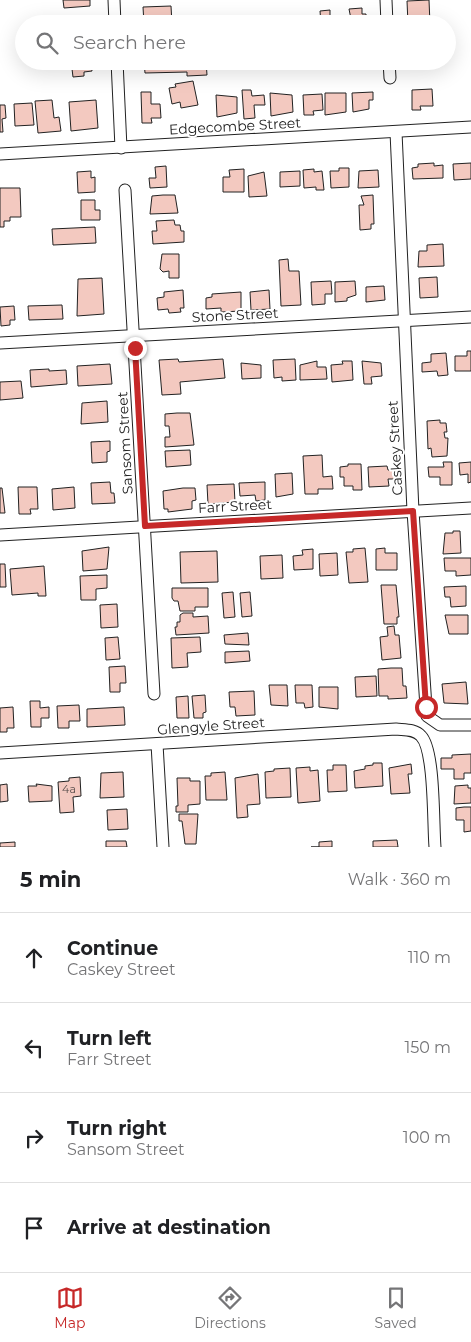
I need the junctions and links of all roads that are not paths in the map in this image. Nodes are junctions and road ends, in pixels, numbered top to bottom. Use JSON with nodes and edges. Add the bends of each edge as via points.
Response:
{"nodes":[{"id":1,"x":114,"y":0,"type":"edge"},
{"id":2,"x":386,"y":0,"type":"edge"},
{"id":3,"x":115,"y":15,"type":"edge"},
{"id":4,"x":387,"y":15,"type":"edge"},
{"id":5,"x":117,"y":70,"type":"edge"},
{"id":6,"x":390,"y":70,"type":"edge"},
{"id":7,"x":390,"y":78,"type":"dead end"},
{"id":8,"x":471,"y":127,"type":"edge"},
{"id":9,"x":396,"y":132,"type":"junction"},
{"id":10,"x":121,"y":148,"type":"junction"},
{"id":11,"x":0,"y":154,"type":"edge"},
{"id":12,"x":125,"y":190,"type":"dead end"},
{"id":13,"x":471,"y":317,"type":"edge"},
{"id":14,"x":404,"y":321,"type":"junction"},
{"id":15,"x":134,"y":336,"type":"junction"},
{"id":16,"x":0,"y":343,"type":"edge"},
{"id":17,"x":471,"y":508,"type":"edge"},
{"id":18,"x":413,"y":511,"type":"junction"},
{"id":19,"x":145,"y":526,"type":"junction"},
{"id":20,"x":0,"y":535,"type":"edge"},
{"id":21,"x":154,"y":694,"type":"dead end"},
{"id":22,"x":471,"y":725,"type":"edge"},
{"id":23,"x":157,"y":744,"type":"junction"},
{"id":24,"x":0,"y":753,"type":"edge"},
{"id":25,"x":163,"y":847,"type":"edge"},
{"id":26,"x":435,"y":847,"type":"edge"}],
"edges":[{"from":1,"to":3,"type":"street"},
{"from":2,"to":4,"type":"street"},
{"from":5,"to":10,"type":"street"},
{"from":6,"to":7,"type":"street"},
{"from":8,"to":9,"type":"street","name":"Edgecombe Street"},
{"from":9,"to":10,"type":"street","name":"Edgecombe Street"},
{"from":9,"to":14,"type":"street","name":"Caskey Street"},
{"from":10,"to":11,"type":"street","name":"Edgecombe Street"},
{"from":12,"to":15,"type":"street","name":"Sansom Street"},
{"from":13,"to":14,"type":"street","name":"Stone Street"},
{"from":14,"to":15,"type":"street","name":"Stone Street"},
{"from":14,"to":18,"type":"street","name":"Caskey Street"},
{"from":15,"to":16,"type":"street","name":"Stone Street"},
{"from":15,"to":19,"type":"street","name":"Sansom Street"},
{"from":17,"to":18,"type":"street","name":"Farr Street"},
{"from":18,"to":19,"type":"street","name":"Farr Street"},
{"from":18,"to":22,"type":"street","name":"Caskey Street","via":[[427,716],[440,725]]},
{"from":19,"to":20,"type":"street","name":"Farr Street"},
{"from":19,"to":21,"type":"street","name":"Sansom Street"},
{"from":23,"to":24,"type":"street","name":"Glengyle Street"},
{"from":23,"to":25,"type":"street"},
{"from":23,"to":26,"type":"street","name":"Glengyle Street","via":[[396,729],[415,731],[429,752]]}]}
